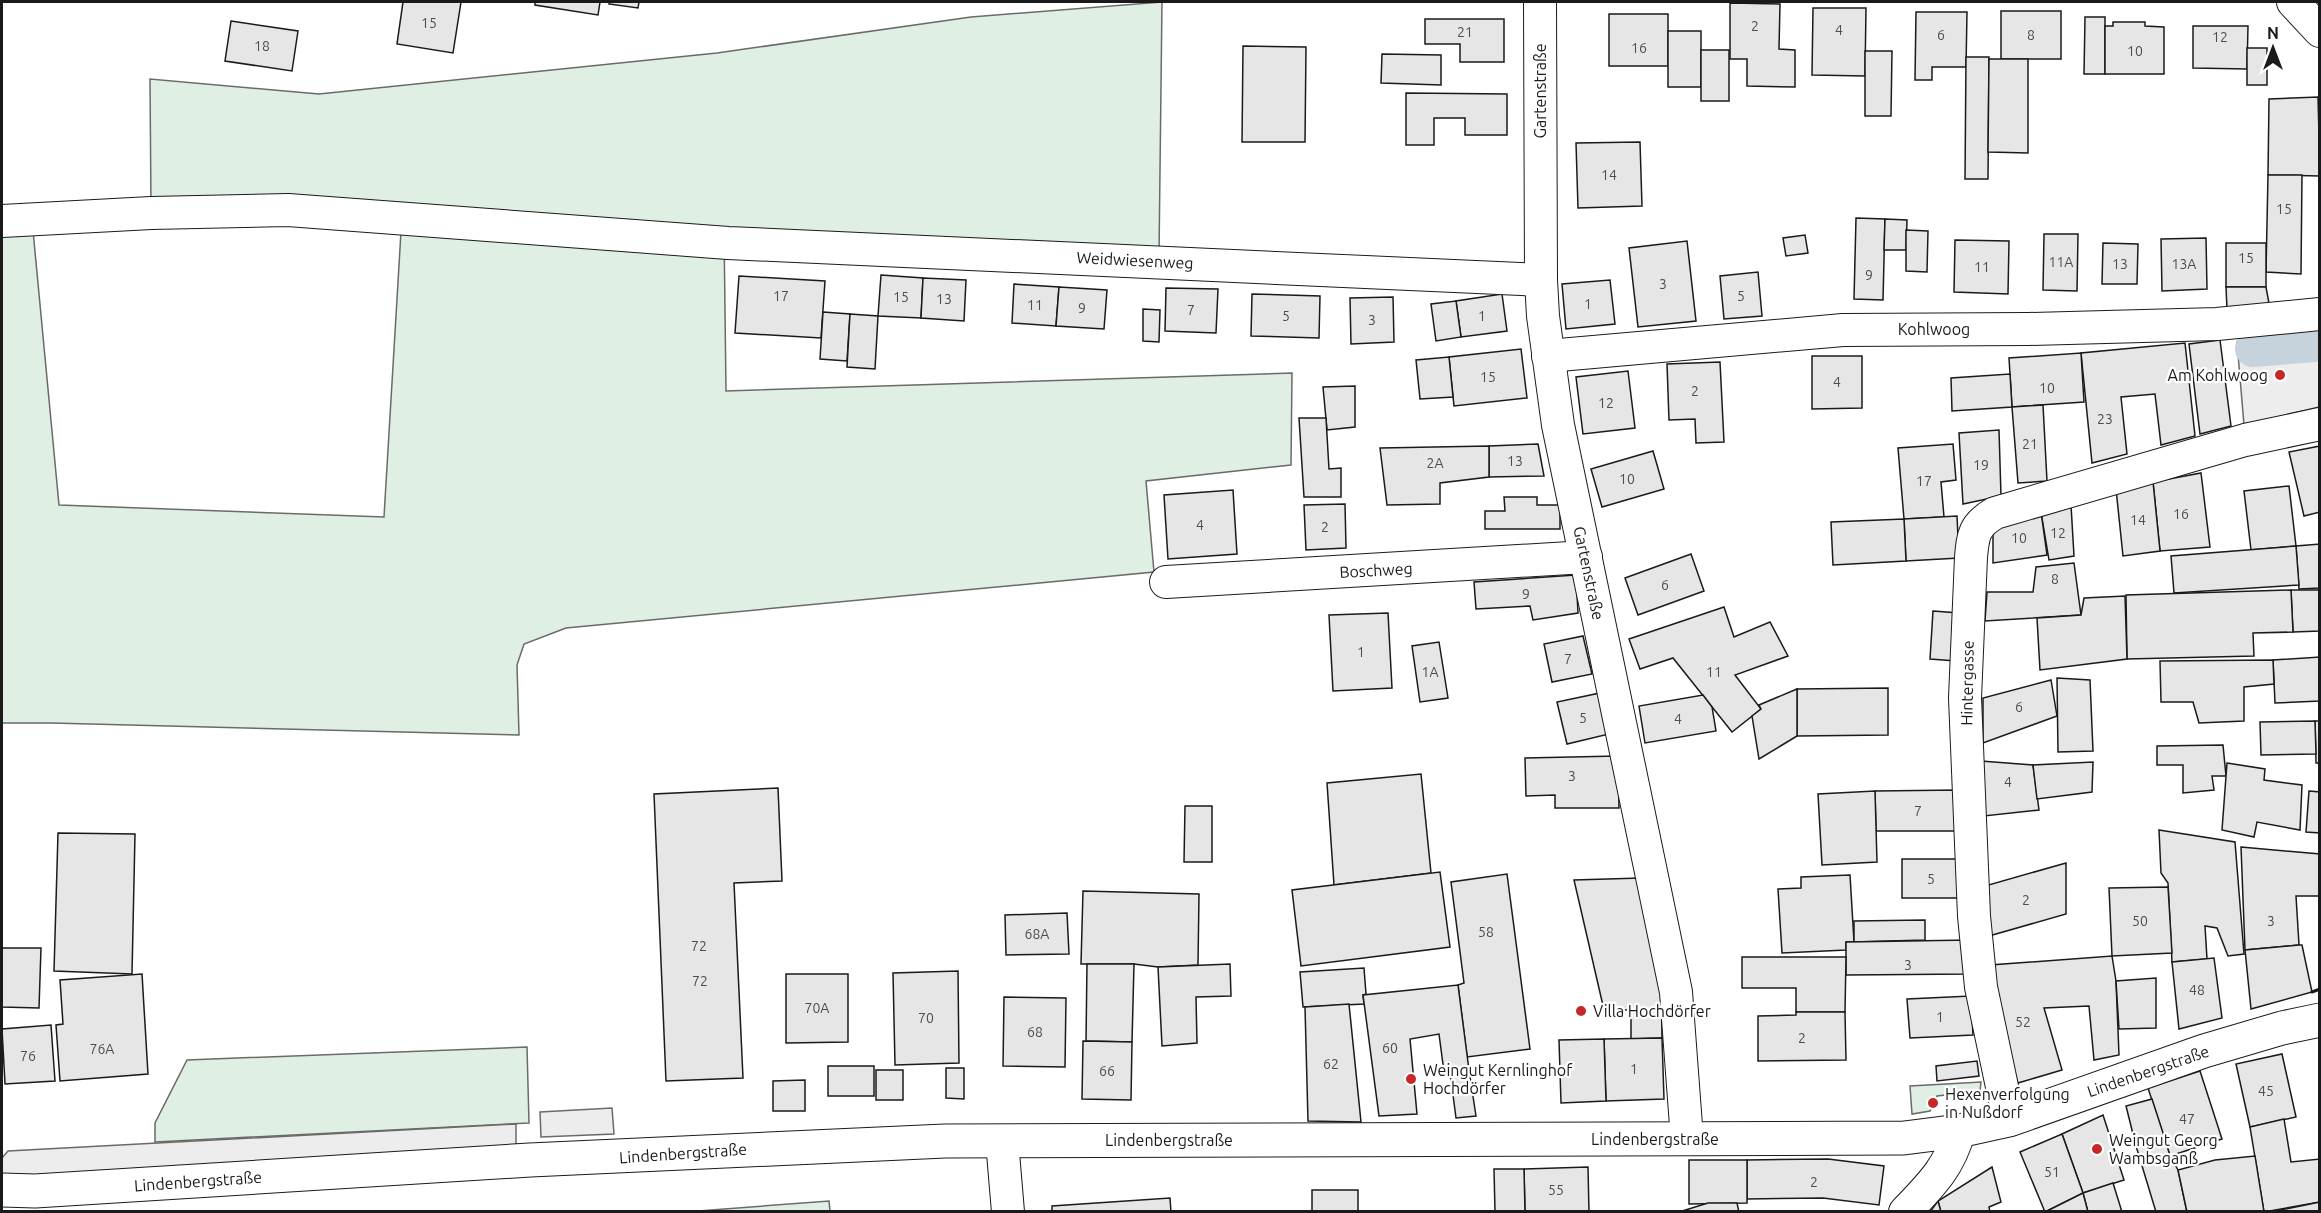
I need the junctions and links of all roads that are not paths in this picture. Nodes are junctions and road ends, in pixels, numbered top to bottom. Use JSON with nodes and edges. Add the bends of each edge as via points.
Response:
{"nodes":[{"id":1,"x":1540,"y":2,"type":"edge"},
{"id":2,"x":2293,"y":2,"type":"edge"},
{"id":3,"x":2319,"y":31,"type":"edge"},
{"id":4,"x":2,"y":221,"type":"edge"},
{"id":5,"x":1541,"y":280,"type":"junction"},
{"id":6,"x":2319,"y":314,"type":"edge"},
{"id":7,"x":1548,"y":356,"type":"junction"},
{"id":8,"x":2319,"y":424,"type":"edge"},
{"id":9,"x":1586,"y":557,"type":"junction"},
{"id":10,"x":1166,"y":582,"type":"dead end"},
{"id":11,"x":2319,"y":1020,"type":"edge"},
{"id":12,"x":2009,"y":1120,"type":"junction"},
{"id":13,"x":1959,"y":1131,"type":"junction"},
{"id":14,"x":1687,"y":1139,"type":"junction"},
{"id":15,"x":1002,"y":1141,"type":"junction"},
{"id":16,"x":2,"y":1190,"type":"edge"},
{"id":17,"x":1008,"y":1212,"type":"edge"},
{"id":18,"x":1905,"y":1212,"type":"edge"}],
"edges":[{"from":1,"to":5,"type":"street","name":"Gartenstraße"},
{"from":2,"to":3,"type":"street"},
{"from":4,"to":5,"type":"street","name":"Weidwiesenweg","via":[[288,210],[728,243]]},
{"from":5,"to":7,"type":"street","name":"Gartenstraße"},
{"from":6,"to":7,"type":"street","name":"Kohlwoog","via":[[2217,324],[1843,330]]},
{"from":7,"to":9,"type":"street","name":"Gartenstraße"},
{"from":8,"to":12,"type":"street","name":"Hintergasse","via":[[2245,440],[1995,513],[1977,528],[1973,539],[1965,698],[1974,916],[1981,987]]},
{"from":9,"to":10,"type":"street","name":"Boschweg"},
{"from":9,"to":14,"type":"street","name":"Gartenstraße","via":[[1676,992]]},
{"from":11,"to":12,"type":"main road","name":"Lindenbergstraße","via":[[2204,1051]]},
{"from":12,"to":13,"type":"main road","name":"Lindenbergstraße"},
{"from":13,"to":14,"type":"main road","name":"Lindenbergstraße","via":[[1863,1140]]},
{"from":13,"to":18,"type":"street","via":[[1948,1163]]},
{"from":14,"to":15,"type":"main road","name":"Lindenbergstraße"},
{"from":15,"to":16,"type":"main road","name":"Lindenbergstraße","via":[[762,1148]]},
{"from":15,"to":17,"type":"street"}]}
